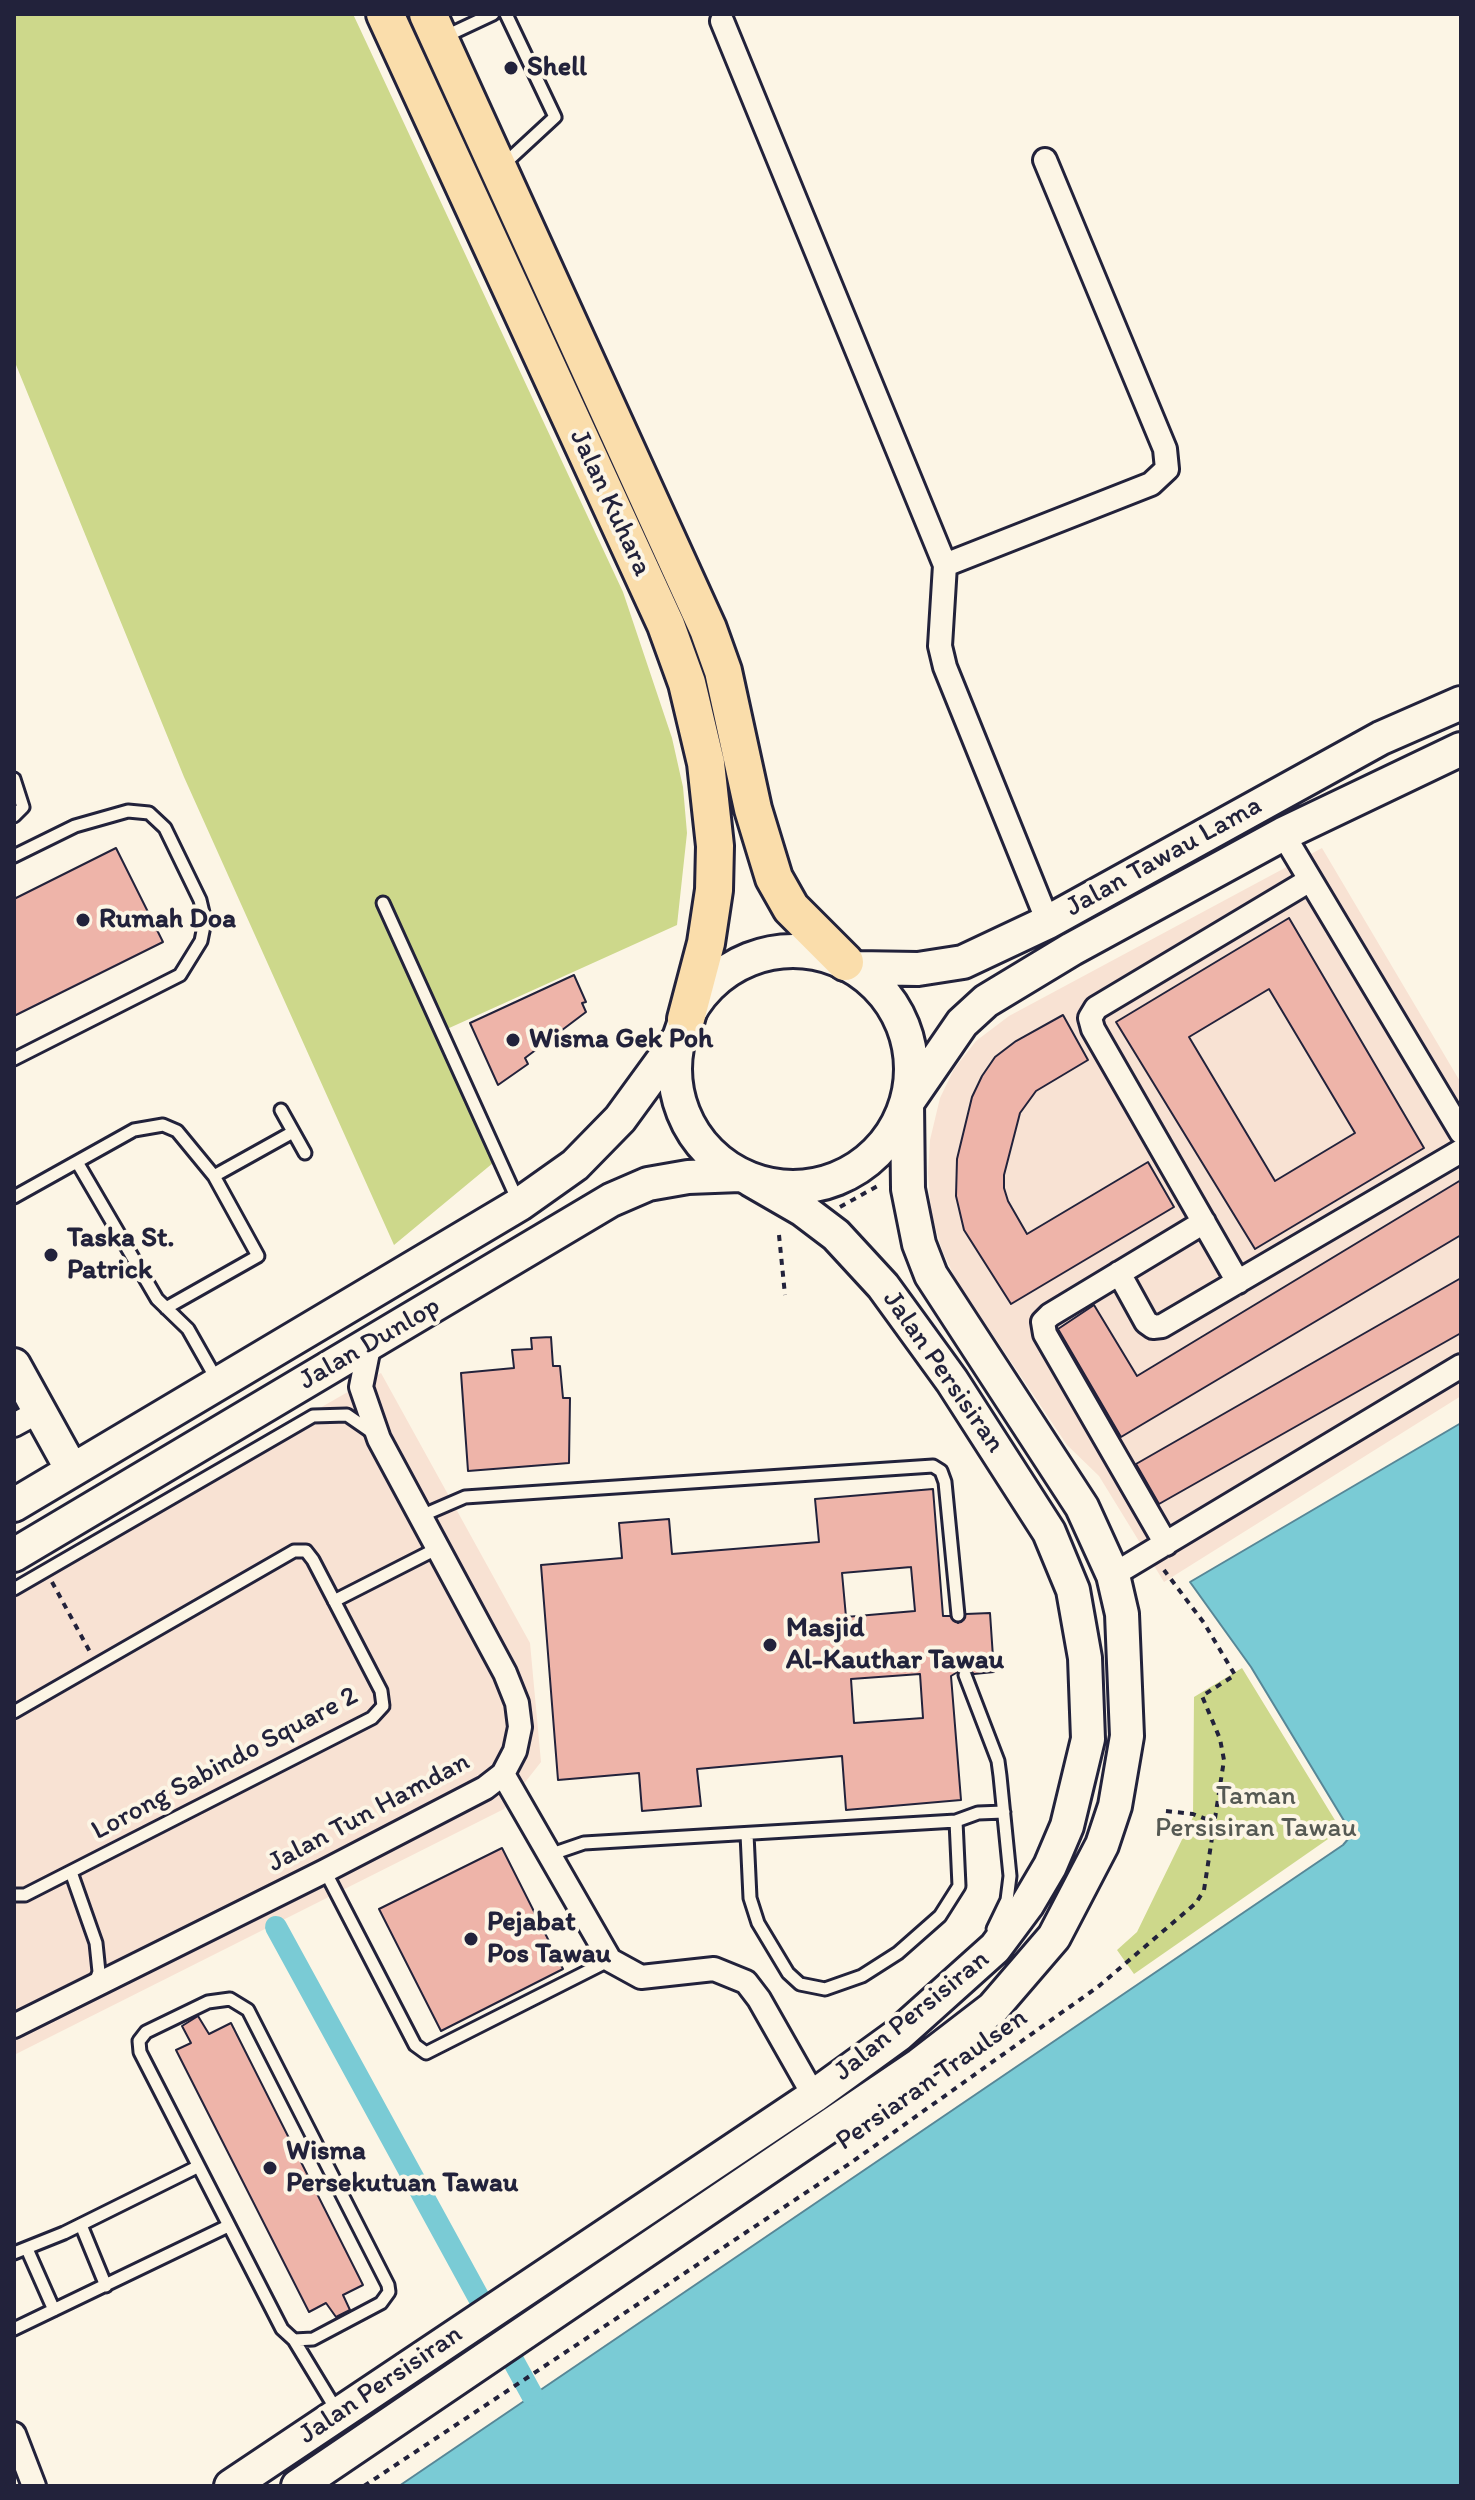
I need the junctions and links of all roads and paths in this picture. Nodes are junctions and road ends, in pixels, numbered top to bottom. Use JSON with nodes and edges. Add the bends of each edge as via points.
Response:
{"nodes":[{"id":1,"x":385,"y":14,"type":"edge"},
{"id":2,"x":493,"y":14,"type":"edge"},
{"id":3,"x":506,"y":14,"type":"edge"},
{"id":4,"x":722,"y":21,"type":"dead end"},
{"id":5,"x":434,"y":27,"type":"edge"},
{"id":6,"x":452,"y":157,"type":"junction"},
{"id":7,"x":1045,"y":160,"type":"dead end"},
{"id":8,"x":500,"y":169,"type":"junction"},
{"id":9,"x":945,"y":565,"type":"junction"},
{"id":10,"x":1461,"y":703,"type":"edge"},
{"id":11,"x":1461,"y":749,"type":"edge"},
{"id":12,"x":14,"y":779,"type":"edge"},
{"id":13,"x":14,"y":816,"type":"edge"},
{"id":14,"x":1283,"y":834,"type":"junction"},
{"id":15,"x":14,"y":856,"type":"edge"},
{"id":16,"x":1310,"y":880,"type":"junction"},
{"id":17,"x":383,"y":903,"type":"dead end"},
{"id":18,"x":1048,"y":922,"type":"junction"},
{"id":19,"x":850,"y":965,"type":"junction"},
{"id":20,"x":682,"y":1028,"type":"junction"},
{"id":21,"x":14,"y":1059,"type":"edge"},
{"id":22,"x":907,"y":1103,"type":"junction"},
{"id":23,"x":281,"y":1110,"type":"dead end"},
{"id":24,"x":293,"y":1132,"type":"junction"},
{"id":25,"x":1461,"y":1132,"type":"edge"},
{"id":26,"x":1461,"y":1151,"type":"edge"},
{"id":27,"x":305,"y":1153,"type":"dead end"},
{"id":28,"x":77,"y":1162,"type":"junction"},
{"id":29,"x":214,"y":1176,"type":"junction"},
{"id":30,"x":745,"y":1178,"type":"junction"},
{"id":31,"x":882,"y":1184,"type":"dead end"},
{"id":32,"x":14,"y":1197,"type":"edge"},
{"id":33,"x":520,"y":1204,"type":"junction"},
{"id":34,"x":827,"y":1213,"type":"dead end"},
{"id":35,"x":1204,"y":1222,"type":"junction"},
{"id":36,"x":779,"y":1235,"type":"dead end"},
{"id":37,"x":1119,"y":1273,"type":"junction"},
{"id":38,"x":1238,"y":1282,"type":"junction"},
{"id":39,"x":785,"y":1295,"type":"dead end"},
{"id":40,"x":166,"y":1308,"type":"junction"},
{"id":41,"x":369,"y":1347,"type":"junction"},
{"id":42,"x":14,"y":1365,"type":"edge"},
{"id":43,"x":1461,"y":1366,"type":"edge"},
{"id":44,"x":219,"y":1383,"type":"junction"},
{"id":45,"x":26,"y":1418,"type":"edge"},
{"id":46,"x":379,"y":1439,"type":"junction"},
{"id":47,"x":183,"y":1453,"type":"junction"},
{"id":48,"x":72,"y":1470,"type":"junction"},
{"id":49,"x":14,"y":1505,"type":"edge"},
{"id":50,"x":421,"y":1516,"type":"junction"},
{"id":51,"x":1166,"y":1544,"type":"junction"},
{"id":52,"x":438,"y":1548,"type":"junction"},
{"id":53,"x":14,"y":1555,"type":"edge"},
{"id":54,"x":46,"y":1570,"type":"junction"},
{"id":55,"x":1164,"y":1570,"type":"dead end"},
{"id":56,"x":1113,"y":1575,"type":"junction"},
{"id":57,"x":14,"y":1589,"type":"edge"},
{"id":58,"x":334,"y":1601,"type":"junction"},
{"id":59,"x":958,"y":1615,"type":"dead end"},
{"id":60,"x":97,"y":1664,"type":"junction"},
{"id":61,"x":965,"y":1675,"type":"dead end"},
{"id":62,"x":14,"y":1712,"type":"edge"},
{"id":63,"x":503,"y":1774,"type":"junction"},
{"id":64,"x":1166,"y":1811,"type":"dead end"},
{"id":65,"x":1004,"y":1812,"type":"junction"},
{"id":66,"x":956,"y":1821,"type":"junction"},
{"id":67,"x":1214,"y":1822,"type":"junction"},
{"id":68,"x":747,"y":1834,"type":"junction"},
{"id":69,"x":549,"y":1855,"type":"junction"},
{"id":70,"x":325,"y":1871,"type":"junction"},
{"id":71,"x":71,"y":1872,"type":"junction"},
{"id":72,"x":14,"y":1895,"type":"edge"},
{"id":73,"x":610,"y":1960,"type":"junction"},
{"id":74,"x":959,"y":1984,"type":"junction"},
{"id":75,"x":93,"y":1989,"type":"junction"},
{"id":76,"x":14,"y":2026,"type":"edge"},
{"id":77,"x":814,"y":2096,"type":"junction"},
{"id":78,"x":197,"y":2167,"type":"junction"},
{"id":79,"x":81,"y":2225,"type":"junction"},
{"id":80,"x":228,"y":2226,"type":"junction"},
{"id":81,"x":27,"y":2249,"type":"junction"},
{"id":82,"x":14,"y":2253,"type":"edge"},
{"id":83,"x":106,"y":2286,"type":"junction"},
{"id":84,"x":54,"y":2310,"type":"junction"},
{"id":85,"x":14,"y":2329,"type":"edge"},
{"id":86,"x":294,"y":2340,"type":"junction"},
{"id":87,"x":339,"y":2413,"type":"junction"},
{"id":88,"x":14,"y":2434,"type":"edge"},
{"id":89,"x":34,"y":2486,"type":"edge"},
{"id":90,"x":231,"y":2486,"type":"edge"},
{"id":91,"x":298,"y":2486,"type":"edge"},
{"id":92,"x":364,"y":2486,"type":"edge"}],
"edges":[{"from":1,"to":6,"type":"main road","name":"Jalan Kuhara"},
{"from":2,"to":5,"type":"lane"},
{"from":3,"to":8,"type":"lane","via":[[555,117]]},
{"from":4,"to":9,"type":"street"},
{"from":5,"to":6,"type":"main road","via":[[430,69]]},
{"from":5,"to":8,"type":"main road","name":"Jalan Kuhara"},
{"from":6,"to":20,"type":"main road","name":"Jalan Kuhara","via":[[666,625],[687,683],[706,763],[715,846],[706,943]]},
{"from":7,"to":9,"type":"street","via":[[1165,449],[1167,469],[1151,484]]},
{"from":8,"to":19,"type":"main road","name":"Jalan Kuhara","via":[[708,629],[774,878],[791,908]]},
{"from":9,"to":18,"type":"street","via":[[940,646],[945,667]]},
{"from":10,"to":18,"type":"street","name":"Jalan Tawau Lama","via":[[1381,738]]},
{"from":11,"to":14,"type":"street","name":"Jalan Tawau Lama"},
{"from":12,"to":13,"type":"lane","via":[[23,807]]},
{"from":14,"to":16,"type":"street"},
{"from":14,"to":22,"type":"street","name":"Jalan Tawau Lama","via":[[986,1001],[962,1023]]},
{"from":15,"to":21,"type":"lane","via":[[75,826],[128,811],[149,813],[158,819],[200,900],[205,921],[201,941],[180,975]]},
{"from":16,"to":25,"type":"street"},
{"from":16,"to":35,"type":"street","via":[[1096,1008],[1090,1018]]},
{"from":17,"to":33,"type":"lane"},
{"from":18,"to":19,"type":"street","name":"Jalan Tawau Lama","via":[[963,962],[918,969]]},
{"from":19,"to":20,"type":"street","via":[[809,951],[771,952],[707,988]]},
{"from":19,"to":22,"type":"street","via":[[885,993],[905,1026],[912,1065]]},
{"from":20,"to":30,"type":"street","via":[[674,1070],[679,1102],[692,1132],[713,1157]]},
{"from":20,"to":33,"type":"street","name":"Jalan Dunlop","via":[[620,1119],[575,1165]]},
{"from":22,"to":30,"type":"street","via":[[890,1138],[851,1171],[827,1182],[789,1187]]},
{"from":22,"to":56,"type":"street","name":"Jalan Persisiran","via":[[908,1189],[931,1275],[1065,1479]]},
{"from":23,"to":24,"type":"lane"},
{"from":24,"to":27,"type":"lane"},
{"from":24,"to":29,"type":"lane"},
{"from":26,"to":38,"type":"street"},
{"from":28,"to":29,"type":"lane","via":[[134,1130],[163,1125],[189,1142]]},
{"from":28,"to":32,"type":"lane"},
{"from":28,"to":40,"type":"lane"},
{"from":29,"to":40,"type":"lane","via":[[258,1256]]},
{"from":30,"to":41,"type":"street","name":"Jalan Dunlop","via":[[661,1182],[611,1200]]},
{"from":30,"to":74,"type":"street","name":"Jalan Persisiran","via":[[836,1235],[883,1286],[1021,1485],[1049,1532],[1073,1590],[1085,1658],[1088,1739],[1067,1826],[1027,1905]]},
{"from":31,"to":34,"type":"path"},
{"from":33,"to":44,"type":"street","name":"Jalan Dunlop"},
{"from":35,"to":37,"type":"street"},
{"from":35,"to":38,"type":"street"},
{"from":36,"to":39,"type":"path"},
{"from":37,"to":38,"type":"street","via":[[1153,1327]]},
{"from":37,"to":51,"type":"street","via":[[1050,1315],[1043,1328]]},
{"from":40,"to":44,"type":"lane","via":[[188,1329]]},
{"from":41,"to":46,"type":"street","name":"Jalan Tun Hamdan","via":[[361,1387]]},
{"from":41,"to":47,"type":"street","name":"Jalan Dunlop"},
{"from":42,"to":45,"type":"street"},
{"from":43,"to":51,"type":"street"},
{"from":44,"to":48,"type":"street","name":"Jalan Dunlop"},
{"from":45,"to":48,"type":"street"},
{"from":46,"to":50,"type":"street","name":"Jalan Tun Hamdan"},
{"from":46,"to":54,"type":"lane","via":[[347,1415],[313,1416]]},
{"from":47,"to":48,"type":"street","via":[[122,1474]]},
{"from":47,"to":53,"type":"street","name":"Jalan Dunlop"},
{"from":48,"to":49,"type":"street","name":"Jalan Dunlop"},
{"from":50,"to":52,"type":"street","name":"Jalan Tun Hamdan"},
{"from":50,"to":59,"type":"lane","via":[[465,1497],[933,1466],[941,1471]]},
{"from":51,"to":56,"type":"street"},
{"from":52,"to":58,"type":"lane"},
{"from":52,"to":63,"type":"street","name":"Jalan Tun Hamdan","via":[[517,1703],[520,1727]]},
{"from":54,"to":57,"type":"lane"},
{"from":54,"to":60,"type":"path"},
{"from":55,"to":67,"type":"path","name":"Persiaran Traulsen","via":[[1235,1675],[1202,1696],[1224,1760]]},
{"from":56,"to":91,"type":"street","name":"Jalan Persisiran","via":[[1126,1652],[1127,1736],[1115,1806],[1079,1893],[1044,1949],[993,2008],[919,2065]]},
{"from":58,"to":60,"type":"lane","name":"Lorong Sabindo Square 2","via":[[306,1551],[294,1551]]},
{"from":58,"to":71,"type":"lane","name":"Lorong Sabindo Square 2","via":[[381,1691],[383,1706],[372,1718]]},
{"from":60,"to":62,"type":"lane","name":"Lorong Sabindo Square 2"},
{"from":61,"to":65,"type":"lane","via":[[998,1761]]},
{"from":63,"to":69,"type":"street"},
{"from":63,"to":70,"type":"street","name":"Jalan Tun Hamdan"},
{"from":64,"to":67,"type":"path"},
{"from":65,"to":66,"type":"lane"},
{"from":65,"to":74,"type":"lane","via":[[1007,1900]]},
{"from":66,"to":68,"type":"lane"},
{"from":66,"to":68,"type":"lane","via":[[959,1886],[940,1916],[862,1976],[825,1989],[800,1984],[788,1973],[758,1923],[750,1898]]},
{"from":67,"to":92,"type":"path","name":"Persiaran Traulsen","via":[[1204,1890],[1196,1903],[1126,1963],[852,2162]]},
{"from":68,"to":69,"type":"lane","via":[[584,1843]]},
{"from":69,"to":73,"type":"street"},
{"from":70,"to":73,"type":"lane","via":[[415,2045],[426,2053]]},
{"from":70,"to":75,"type":"street","name":"Jalan Tun Hamdan"},
{"from":71,"to":72,"type":"lane","name":"Lorong Sabindo Square 2","via":[[25,1895]]},
{"from":71,"to":75,"type":"lane","name":"Lorong Sabindo Square 2","via":[[96,1943],[99,1972]]},
{"from":73,"to":77,"type":"street","via":[[641,1977],[714,1969],[746,1982]]},
{"from":74,"to":77,"type":"street","name":"Jalan Persisiran"},
{"from":75,"to":76,"type":"street","name":"Jalan Tun Hamdan"},
{"from":77,"to":87,"type":"street","name":"Jalan Persisiran"},
{"from":78,"to":79,"type":"lane"},
{"from":78,"to":80,"type":"lane"},
{"from":78,"to":86,"type":"lane","via":[[139,2041],[146,2032],[208,2002],[230,1999],[248,2010],[388,2285],[381,2303],[313,2339]]},
{"from":79,"to":81,"type":"lane"},
{"from":79,"to":83,"type":"lane"},
{"from":80,"to":83,"type":"lane"},
{"from":80,"to":86,"type":"lane","via":[[282,2329]]},
{"from":81,"to":82,"type":"lane"},
{"from":81,"to":84,"type":"lane"},
{"from":83,"to":84,"type":"lane"},
{"from":84,"to":85,"type":"lane"},
{"from":86,"to":87,"type":"lane"},
{"from":87,"to":90,"type":"street","name":"Jalan Persisiran"},
{"from":88,"to":89,"type":"street"}]}
